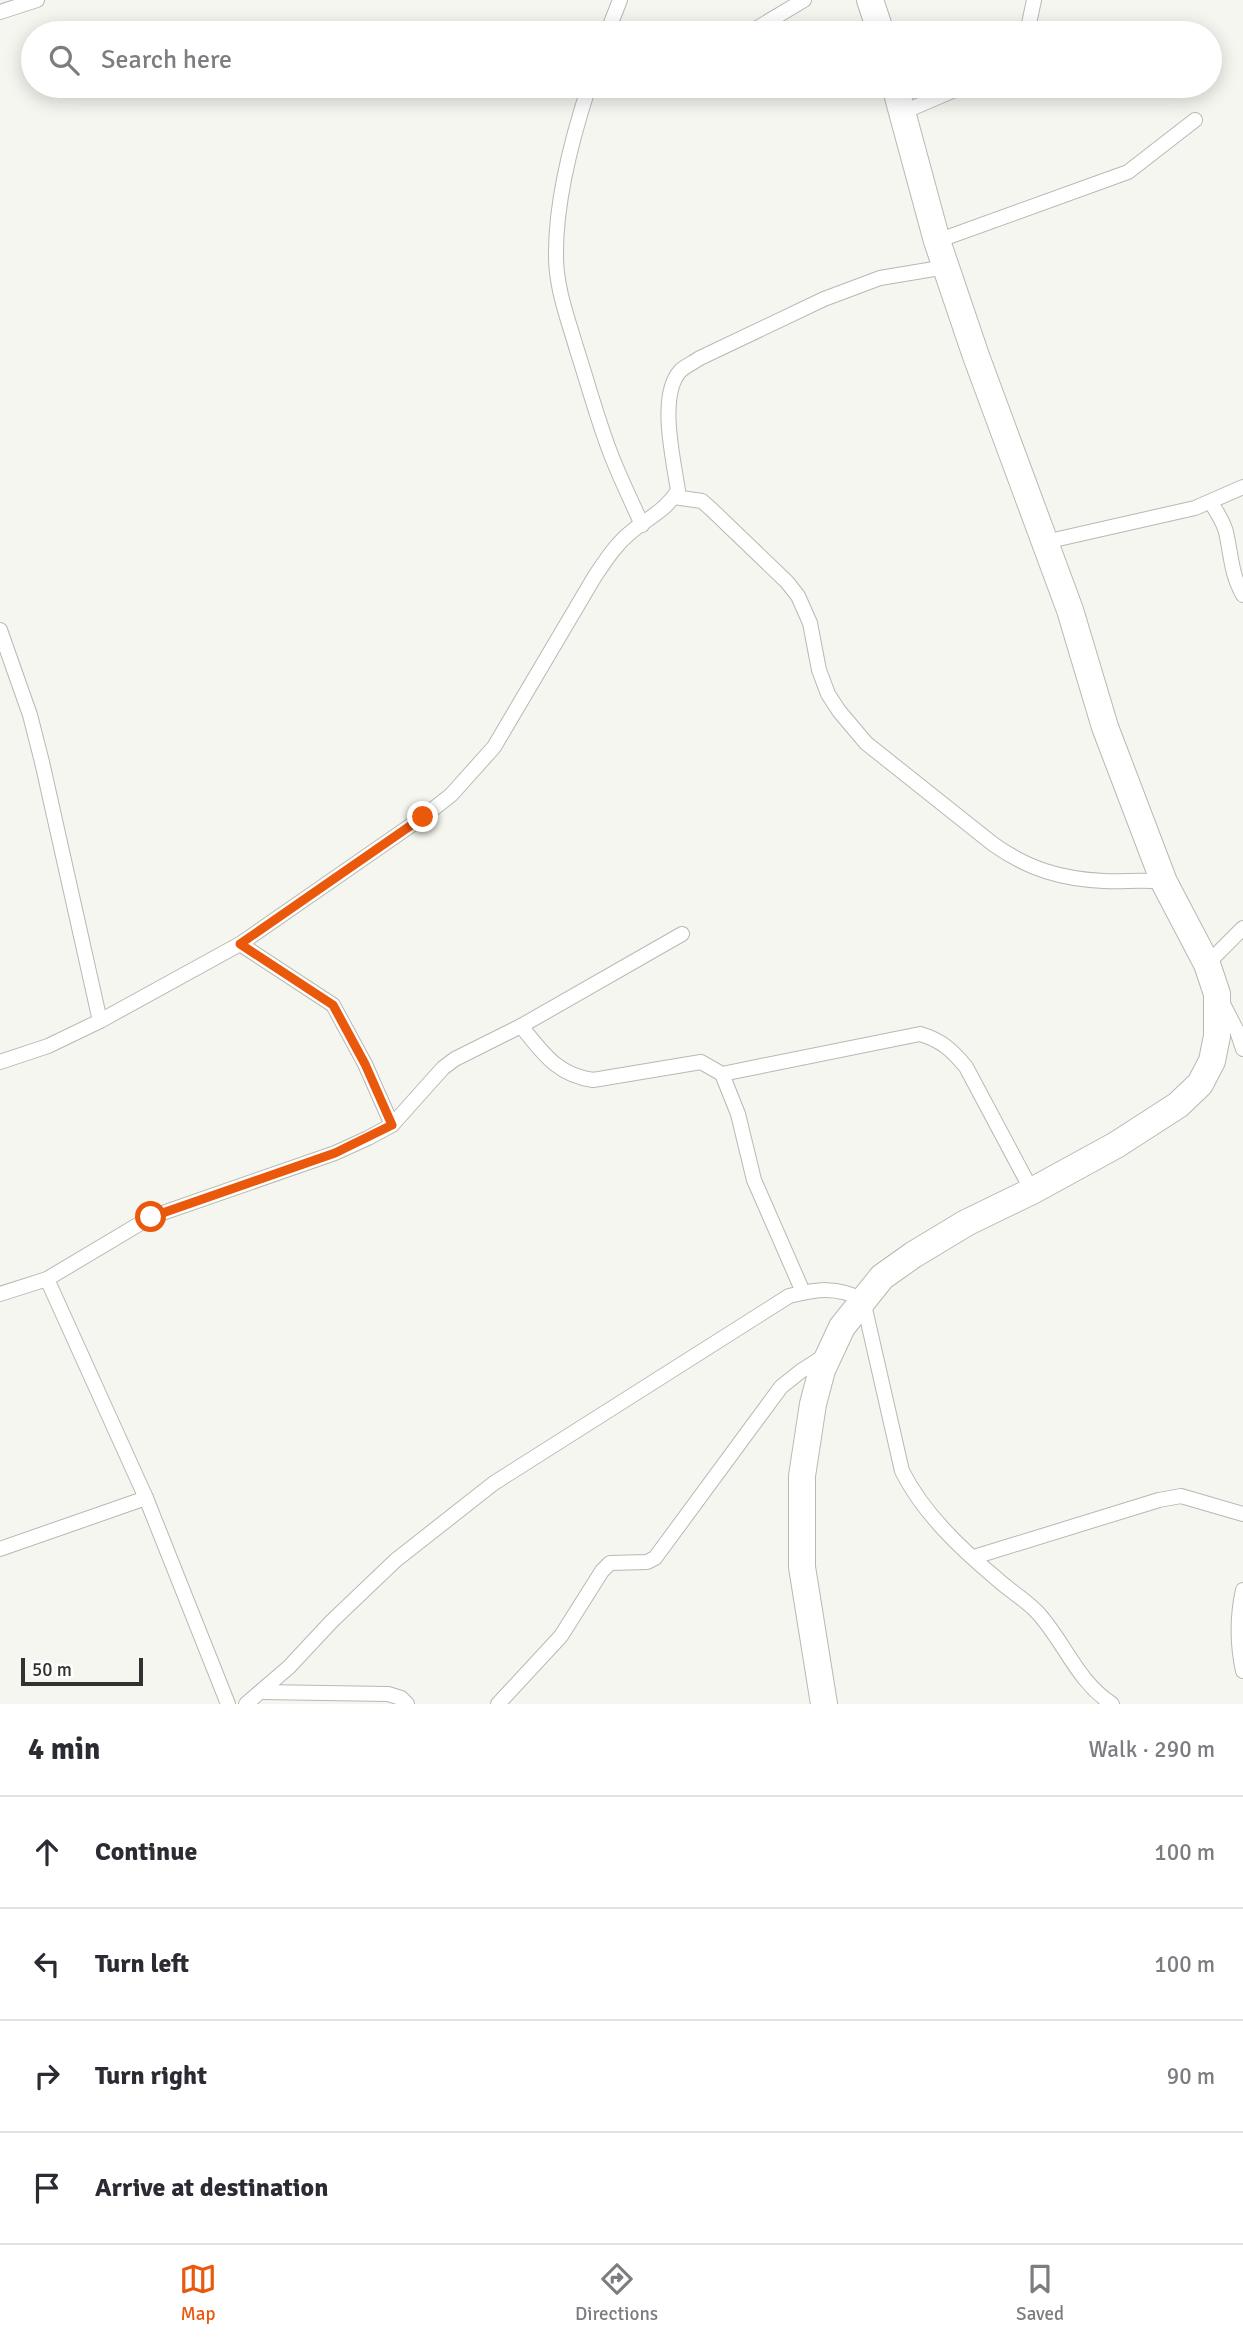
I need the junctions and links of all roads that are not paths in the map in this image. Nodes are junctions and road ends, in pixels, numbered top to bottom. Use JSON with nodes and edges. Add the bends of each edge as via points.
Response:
{"nodes":[{"id":1,"x":37,"y":0,"type":"edge"},
{"id":2,"x":620,"y":0,"type":"edge"},
{"id":3,"x":804,"y":0,"type":"edge"},
{"id":4,"x":870,"y":0,"type":"edge"},
{"id":5,"x":1034,"y":0,"type":"edge"},
{"id":6,"x":0,"y":12,"type":"edge"},
{"id":7,"x":612,"y":21,"type":"edge"},
{"id":8,"x":769,"y":21,"type":"edge"},
{"id":9,"x":877,"y":21,"type":"edge"},
{"id":10,"x":1030,"y":21,"type":"edge"},
{"id":11,"x":585,"y":98,"type":"edge"},
{"id":12,"x":898,"y":98,"type":"edge"},
{"id":13,"x":936,"y":98,"type":"edge"},
{"id":14,"x":901,"y":113,"type":"junction"},
{"id":15,"x":1195,"y":120,"type":"dead end"},
{"id":16,"x":937,"y":241,"type":"junction"},
{"id":17,"x":946,"y":267,"type":"junction"},
{"id":18,"x":1243,"y":487,"type":"edge"},
{"id":19,"x":674,"y":497,"type":"junction"},
{"id":20,"x":1211,"y":502,"type":"junction"},
{"id":21,"x":642,"y":525,"type":"junction"},
{"id":22,"x":1045,"y":542,"type":"junction"},
{"id":23,"x":1243,"y":595,"type":"edge"},
{"id":24,"x":0,"y":630,"type":"edge"},
{"id":25,"x":1164,"y":882,"type":"junction"},
{"id":26,"x":1243,"y":928,"type":"edge"},
{"id":27,"x":682,"y":934,"type":"dead end"},
{"id":28,"x":240,"y":944,"type":"junction"},
{"id":29,"x":1207,"y":964,"type":"junction"},
{"id":30,"x":1217,"y":994,"type":"junction"},
{"id":31,"x":100,"y":1021,"type":"junction"},
{"id":32,"x":521,"y":1026,"type":"junction"},
{"id":33,"x":1243,"y":1049,"type":"edge"},
{"id":34,"x":0,"y":1062,"type":"edge"},
{"id":35,"x":722,"y":1073,"type":"junction"},
{"id":36,"x":392,"y":1125,"type":"junction"},
{"id":37,"x":1032,"y":1191,"type":"junction"},
{"id":38,"x":47,"y":1279,"type":"junction"},
{"id":39,"x":803,"y":1292,"type":"junction"},
{"id":40,"x":0,"y":1294,"type":"edge"},
{"id":41,"x":863,"y":1300,"type":"junction"},
{"id":42,"x":827,"y":1355,"type":"junction"},
{"id":43,"x":146,"y":1498,"type":"junction"},
{"id":44,"x":1243,"y":1514,"type":"edge"},
{"id":45,"x":0,"y":1549,"type":"edge"},
{"id":46,"x":974,"y":1557,"type":"junction"},
{"id":47,"x":1243,"y":1590,"type":"edge"},
{"id":48,"x":1243,"y":1671,"type":"edge"},
{"id":49,"x":262,"y":1692,"type":"junction"},
{"id":50,"x":228,"y":1704,"type":"edge"},
{"id":51,"x":246,"y":1704,"type":"edge"},
{"id":52,"x":407,"y":1704,"type":"edge"},
{"id":53,"x":498,"y":1704,"type":"edge"},
{"id":54,"x":824,"y":1704,"type":"edge"},
{"id":55,"x":1112,"y":1704,"type":"edge"}],
"edges":[{"from":1,"to":6,"type":"street"},
{"from":2,"to":7,"type":"street"},
{"from":3,"to":8,"type":"street"},
{"from":4,"to":9,"type":"highway"},
{"from":5,"to":10,"type":"street"},
{"from":11,"to":21,"type":"street","via":[[557,221],[558,278],[596,413]]},
{"from":12,"to":14,"type":"highway"},
{"from":13,"to":14,"type":"street"},
{"from":14,"to":16,"type":"highway"},
{"from":15,"to":16,"type":"street","via":[[1128,172]]},
{"from":16,"to":17,"type":"highway"},
{"from":17,"to":19,"type":"street","via":[[880,278],[824,299],[681,370],[673,384],[668,419],[678,491]]},
{"from":17,"to":22,"type":"highway"},
{"from":18,"to":20,"type":"street"},
{"from":19,"to":21,"type":"street"},
{"from":19,"to":25,"type":"street","via":[[702,501],[787,582],[810,623],[828,694],[850,726],[993,844],[1015,860],[1060,875]]},
{"from":20,"to":22,"type":"street"},
{"from":20,"to":23,"type":"street","via":[[1226,531],[1233,573]]},
{"from":21,"to":28,"type":"street","via":[[612,552],[595,576],[494,747],[451,795]]},
{"from":22,"to":25,"type":"highway","via":[[1105,727]]},
{"from":24,"to":31,"type":"street","via":[[30,715]]},
{"from":25,"to":29,"type":"highway"},
{"from":26,"to":29,"type":"street"},
{"from":27,"to":32,"type":"street"},
{"from":28,"to":31,"type":"street"},
{"from":28,"to":36,"type":"street","via":[[333,1005]]},
{"from":29,"to":30,"type":"highway"},
{"from":30,"to":33,"type":"street"},
{"from":30,"to":37,"type":"highway","via":[[1217,1036],[1212,1061],[1200,1084],[1146,1128]]},
{"from":31,"to":34,"type":"street"},
{"from":32,"to":35,"type":"street","via":[[562,1071],[577,1078],[593,1080],[701,1062]]},
{"from":32,"to":36,"type":"street","via":[[443,1068]]},
{"from":35,"to":37,"type":"street","via":[[920,1034],[937,1039],[966,1067]]},
{"from":35,"to":39,"type":"street","via":[[731,1090],[754,1180]]},
{"from":36,"to":38,"type":"street","via":[[335,1153],[151,1217]]},
{"from":37,"to":41,"type":"highway","via":[[912,1255],[882,1277]]},
{"from":38,"to":40,"type":"street"},
{"from":38,"to":43,"type":"street"},
{"from":39,"to":41,"type":"street","via":[[832,1289]]},
{"from":39,"to":49,"type":"street","via":[[763,1311],[494,1483],[396,1560]]},
{"from":41,"to":42,"type":"highway"},
{"from":41,"to":46,"type":"street","via":[[902,1471],[930,1515]]},
{"from":42,"to":53,"type":"street","via":[[781,1388],[655,1558],[610,1563],[602,1571],[561,1636]]},
{"from":42,"to":54,"type":"highway","via":[[807,1437],[800,1509],[804,1591]]},
{"from":43,"to":45,"type":"street"},
{"from":43,"to":50,"type":"street"},
{"from":44,"to":46,"type":"street","via":[[1181,1496]]},
{"from":46,"to":55,"type":"street","via":[[1036,1611],[1088,1685]]},
{"from":47,"to":48,"type":"street","via":[[1238,1615]]},
{"from":49,"to":51,"type":"street"},
{"from":49,"to":52,"type":"street","via":[[388,1694]]}]}
